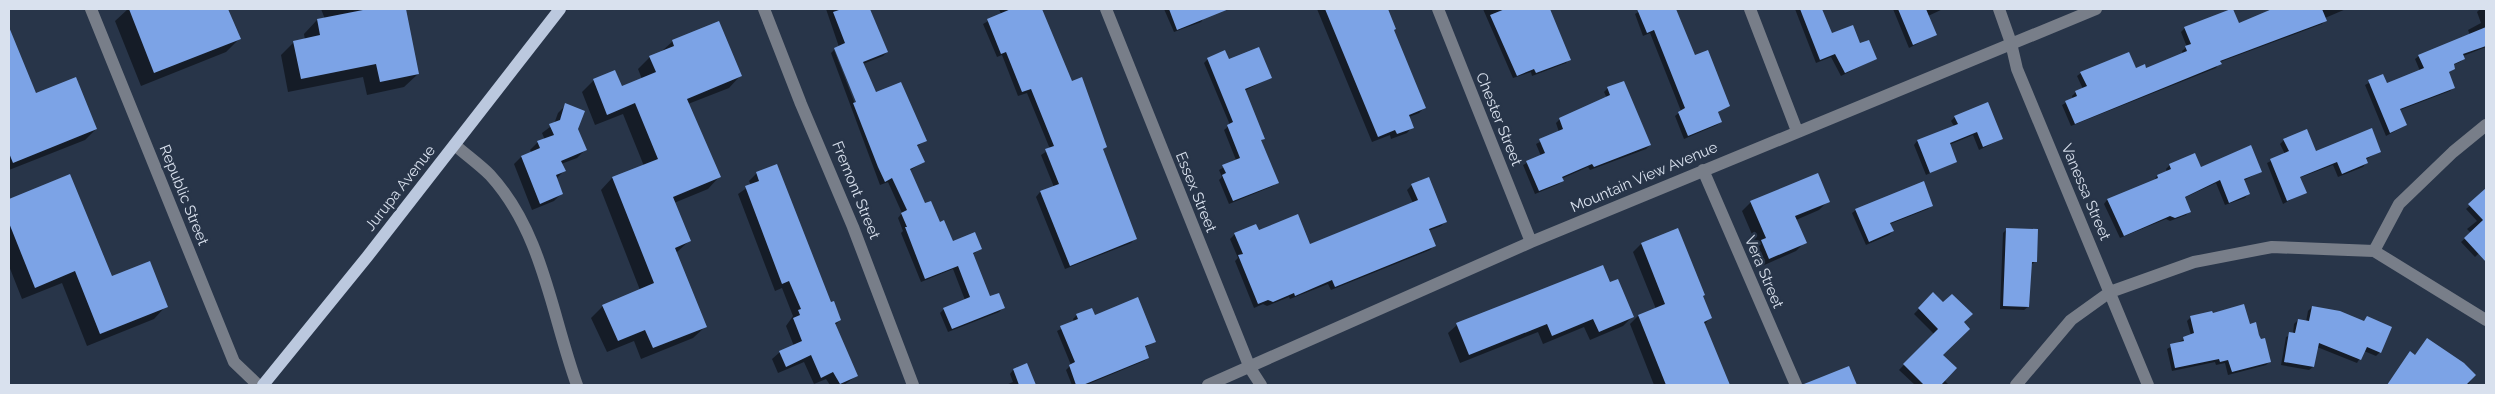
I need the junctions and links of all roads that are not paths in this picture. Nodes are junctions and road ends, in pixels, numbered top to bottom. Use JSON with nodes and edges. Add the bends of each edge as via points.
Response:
{"nodes":[{"id":1,"x":91,"y":9,"type":"edge"},
{"id":2,"x":560,"y":9,"type":"edge"},
{"id":3,"x":764,"y":9,"type":"edge"},
{"id":4,"x":1106,"y":9,"type":"edge"},
{"id":5,"x":1438,"y":9,"type":"edge"},
{"id":6,"x":1750,"y":9,"type":"edge"},
{"id":7,"x":1999,"y":9,"type":"edge"},
{"id":8,"x":2096,"y":9,"type":"edge"},
{"id":9,"x":2012,"y":44,"type":"junction"},
{"id":10,"x":2486,"y":124,"type":"edge"},
{"id":11,"x":1797,"y":131,"type":"junction"},
{"id":12,"x":455,"y":145,"type":"junction"},
{"id":13,"x":1703,"y":170,"type":"junction"},
{"id":14,"x":1531,"y":242,"type":"junction"},
{"id":15,"x":2374,"y":251,"type":"junction"},
{"id":16,"x":2110,"y":292,"type":"junction"},
{"id":17,"x":2486,"y":320,"type":"edge"},
{"id":18,"x":1250,"y":368,"type":"junction"},
{"id":19,"x":258,"y":385,"type":"edge"},
{"id":20,"x":263,"y":385,"type":"edge"},
{"id":21,"x":576,"y":385,"type":"edge"},
{"id":22,"x":913,"y":385,"type":"edge"},
{"id":23,"x":1208,"y":385,"type":"edge"},
{"id":24,"x":1261,"y":385,"type":"edge"},
{"id":25,"x":1796,"y":385,"type":"edge"},
{"id":26,"x":2016,"y":385,"type":"edge"},
{"id":27,"x":2148,"y":385,"type":"edge"}],
"edges":[{"from":1,"to":19,"type":"street","name":"Republic Street","via":[[234,362]]},
{"from":2,"to":12,"type":"main road","name":"Jurupa Avenue"},
{"from":3,"to":22,"type":"street","name":"Fremont Street"},
{"from":4,"to":18,"type":"street","name":"Essex Street"},
{"from":5,"to":14,"type":"street","name":"Chester Street"},
{"from":6,"to":11,"type":"street"},
{"from":7,"to":9,"type":"street","name":"Vanessa Street"},
{"from":8,"to":9,"type":"street","name":"Mountain View Avenue"},
{"from":9,"to":11,"type":"street","name":"Mountain View Avenue"},
{"from":9,"to":16,"type":"street","name":"Vanessa Street","via":[[2017,69]]},
{"from":10,"to":15,"type":"street","via":[[2399,204]]},
{"from":11,"to":13,"type":"street","name":"Mountain View Avenue"},
{"from":12,"to":20,"type":"main road","name":"Jurupa Avenue"},
{"from":12,"to":21,"type":"street","via":[[490,175],[512,203],[525,228],[538,254]]},
{"from":13,"to":14,"type":"street","name":"Mountain View Avenue"},
{"from":13,"to":25,"type":"street","name":"Vera Street"},
{"from":14,"to":18,"type":"street","name":"Mountain View Avenue"},
{"from":15,"to":16,"type":"street","via":[[2272,247],[2194,262]]},
{"from":15,"to":17,"type":"street"},
{"from":16,"to":26,"type":"street","via":[[2071,320]]},
{"from":16,"to":27,"type":"street","name":"Vanessa Street"},
{"from":18,"to":23,"type":"street","name":"Mountain View Avenue"},
{"from":18,"to":24,"type":"street","name":"Essex Street"}]}
